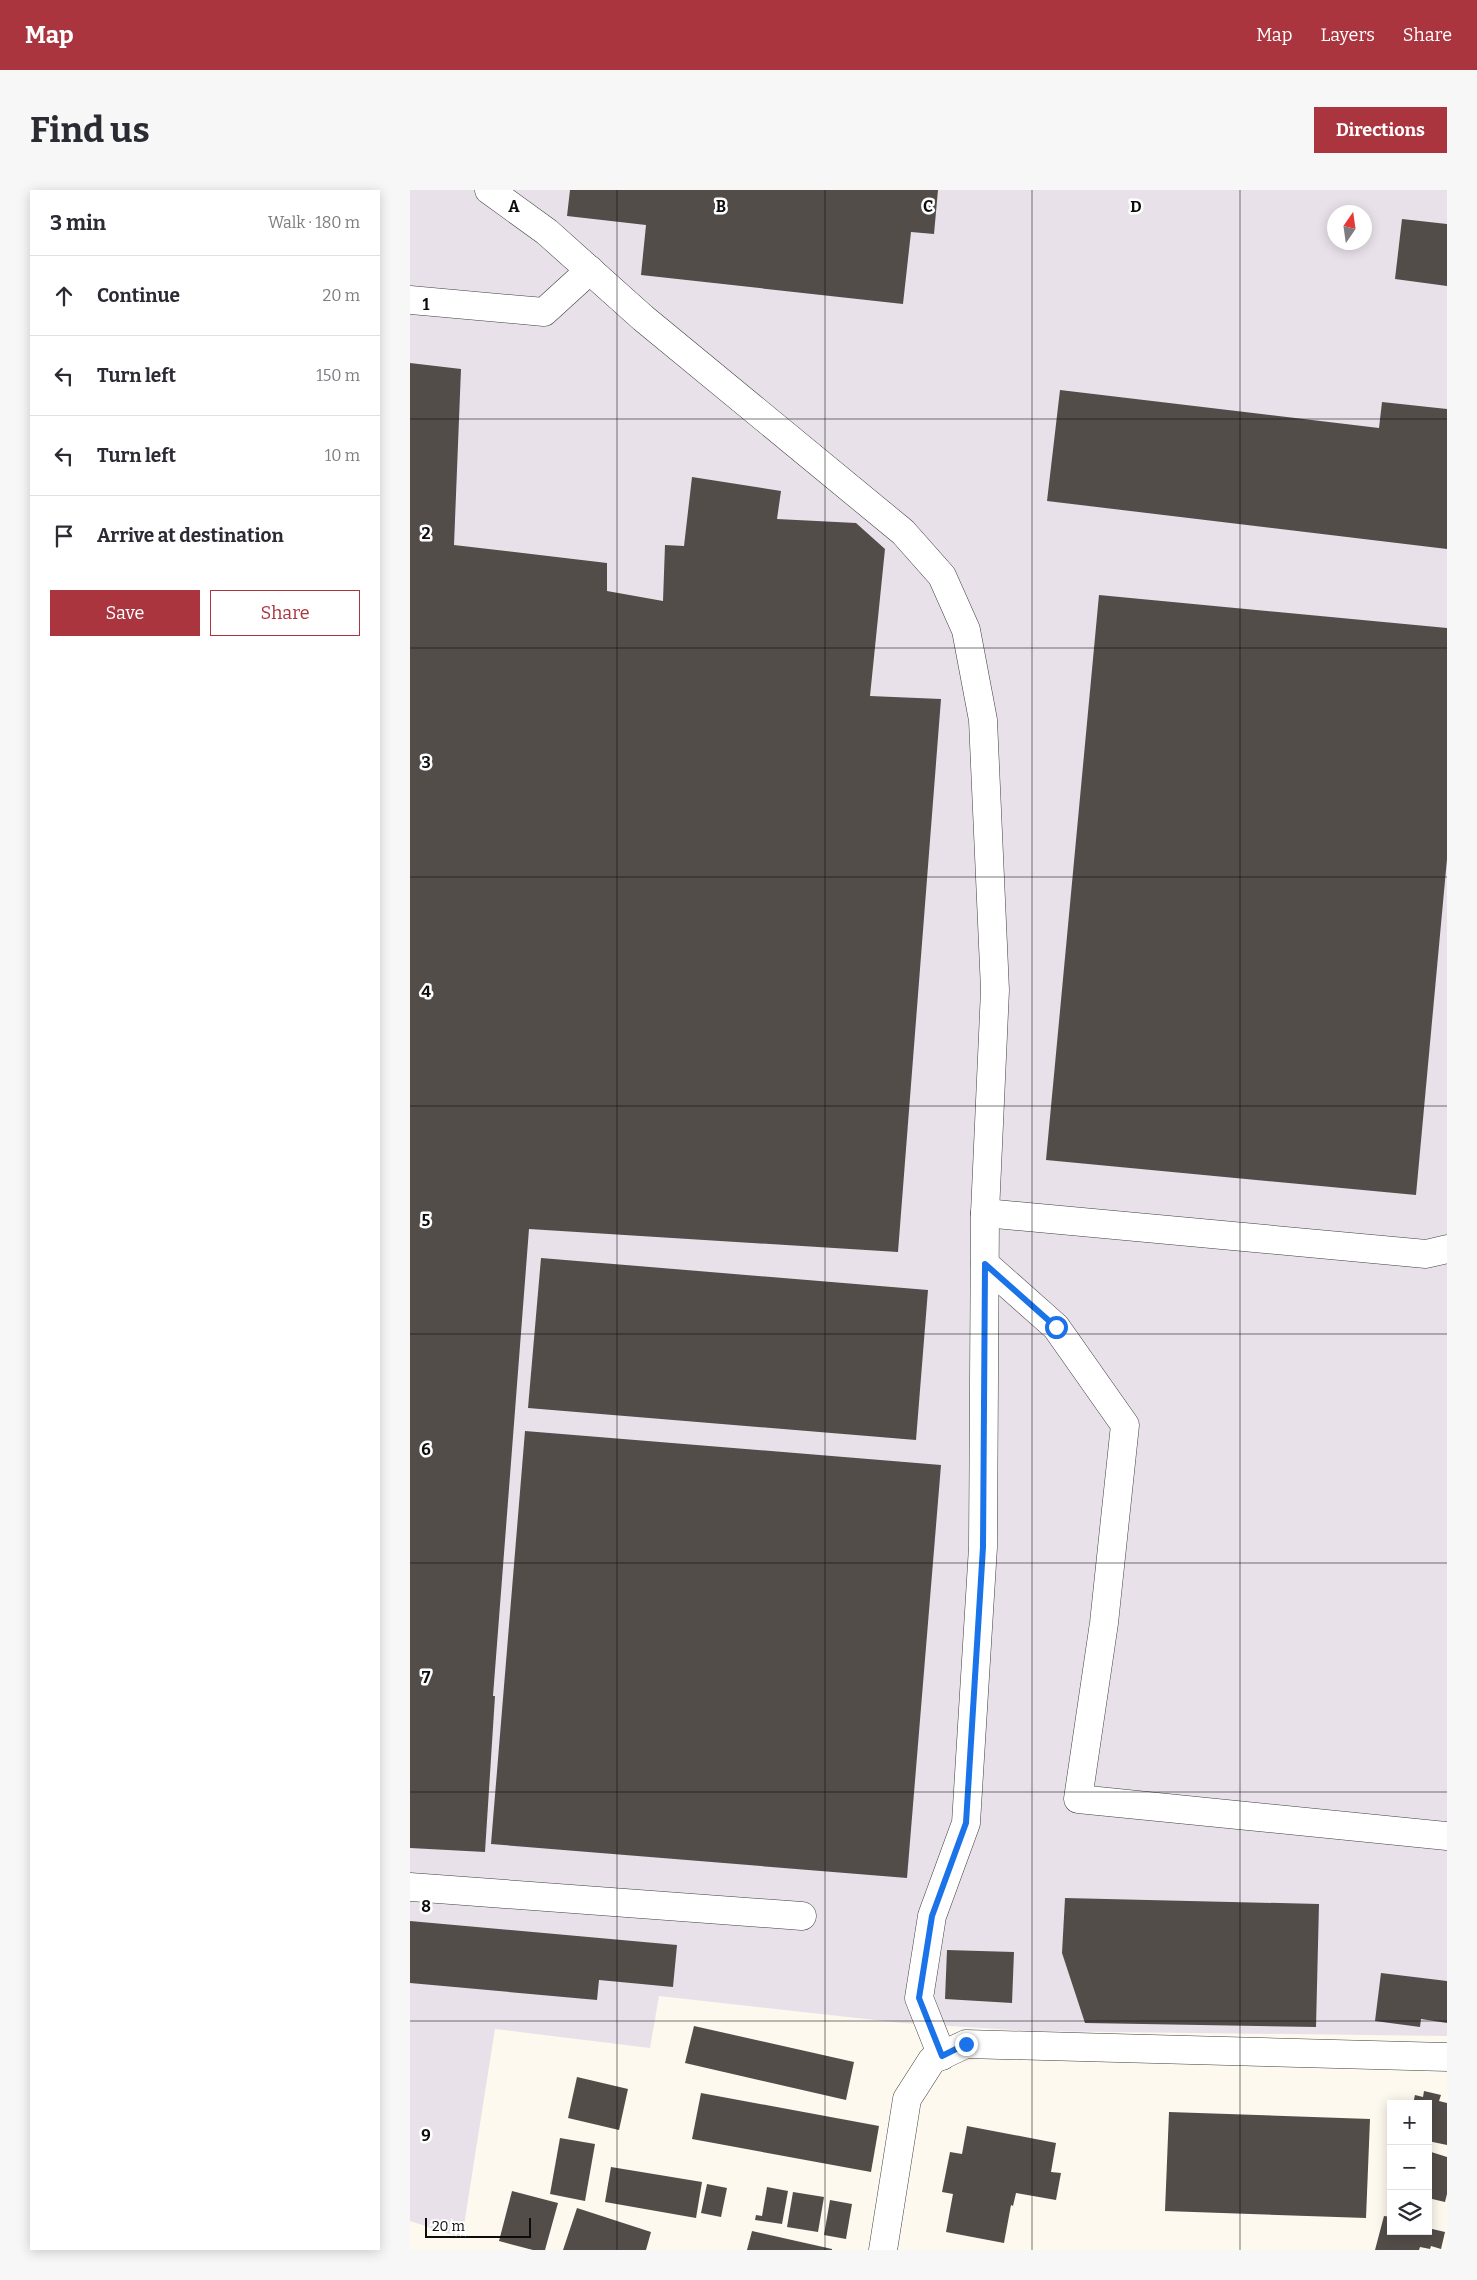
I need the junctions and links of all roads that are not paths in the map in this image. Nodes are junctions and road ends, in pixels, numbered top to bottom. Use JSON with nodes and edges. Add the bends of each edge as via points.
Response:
{"nodes":[{"id":1,"x":489,"y":190,"type":"edge"},
{"id":2,"x":590,"y":270,"type":"junction"},
{"id":3,"x":410,"y":300,"type":"edge"},
{"id":4,"x":985,"y":1213,"type":"junction"},
{"id":5,"x":1447,"y":1249,"type":"edge"},
{"id":6,"x":985,"y":1264,"type":"junction"},
{"id":7,"x":1447,"y":1836,"type":"edge"},
{"id":8,"x":410,"y":1887,"type":"edge"},
{"id":9,"x":802,"y":1916,"type":"dead end"},
{"id":10,"x":942,"y":2056,"type":"junction"},
{"id":11,"x":1447,"y":2057,"type":"edge"},
{"id":12,"x":883,"y":2250,"type":"edge"}],
"edges":[{"from":1,"to":2,"type":"street","via":[[547,232]]},
{"from":2,"to":3,"type":"street","via":[[544,312]]},
{"from":2,"to":4,"type":"street","via":[[903,532],[942,576],[966,630],[983,720],[995,990]]},
{"from":4,"to":5,"type":"street","via":[[1426,1254]]},
{"from":4,"to":6,"type":"street"},
{"from":6,"to":7,"type":"street","via":[[1056,1327],[1125,1425],[1104,1623],[1078,1799]]},
{"from":6,"to":10,"type":"street","via":[[983,1547],[966,1823],[932,1916],[919,1998]]},
{"from":8,"to":9,"type":"street"},
{"from":10,"to":11,"type":"street","via":[[966,2044]]},
{"from":10,"to":12,"type":"street","via":[[932,2060],[907,2099]]}]}
